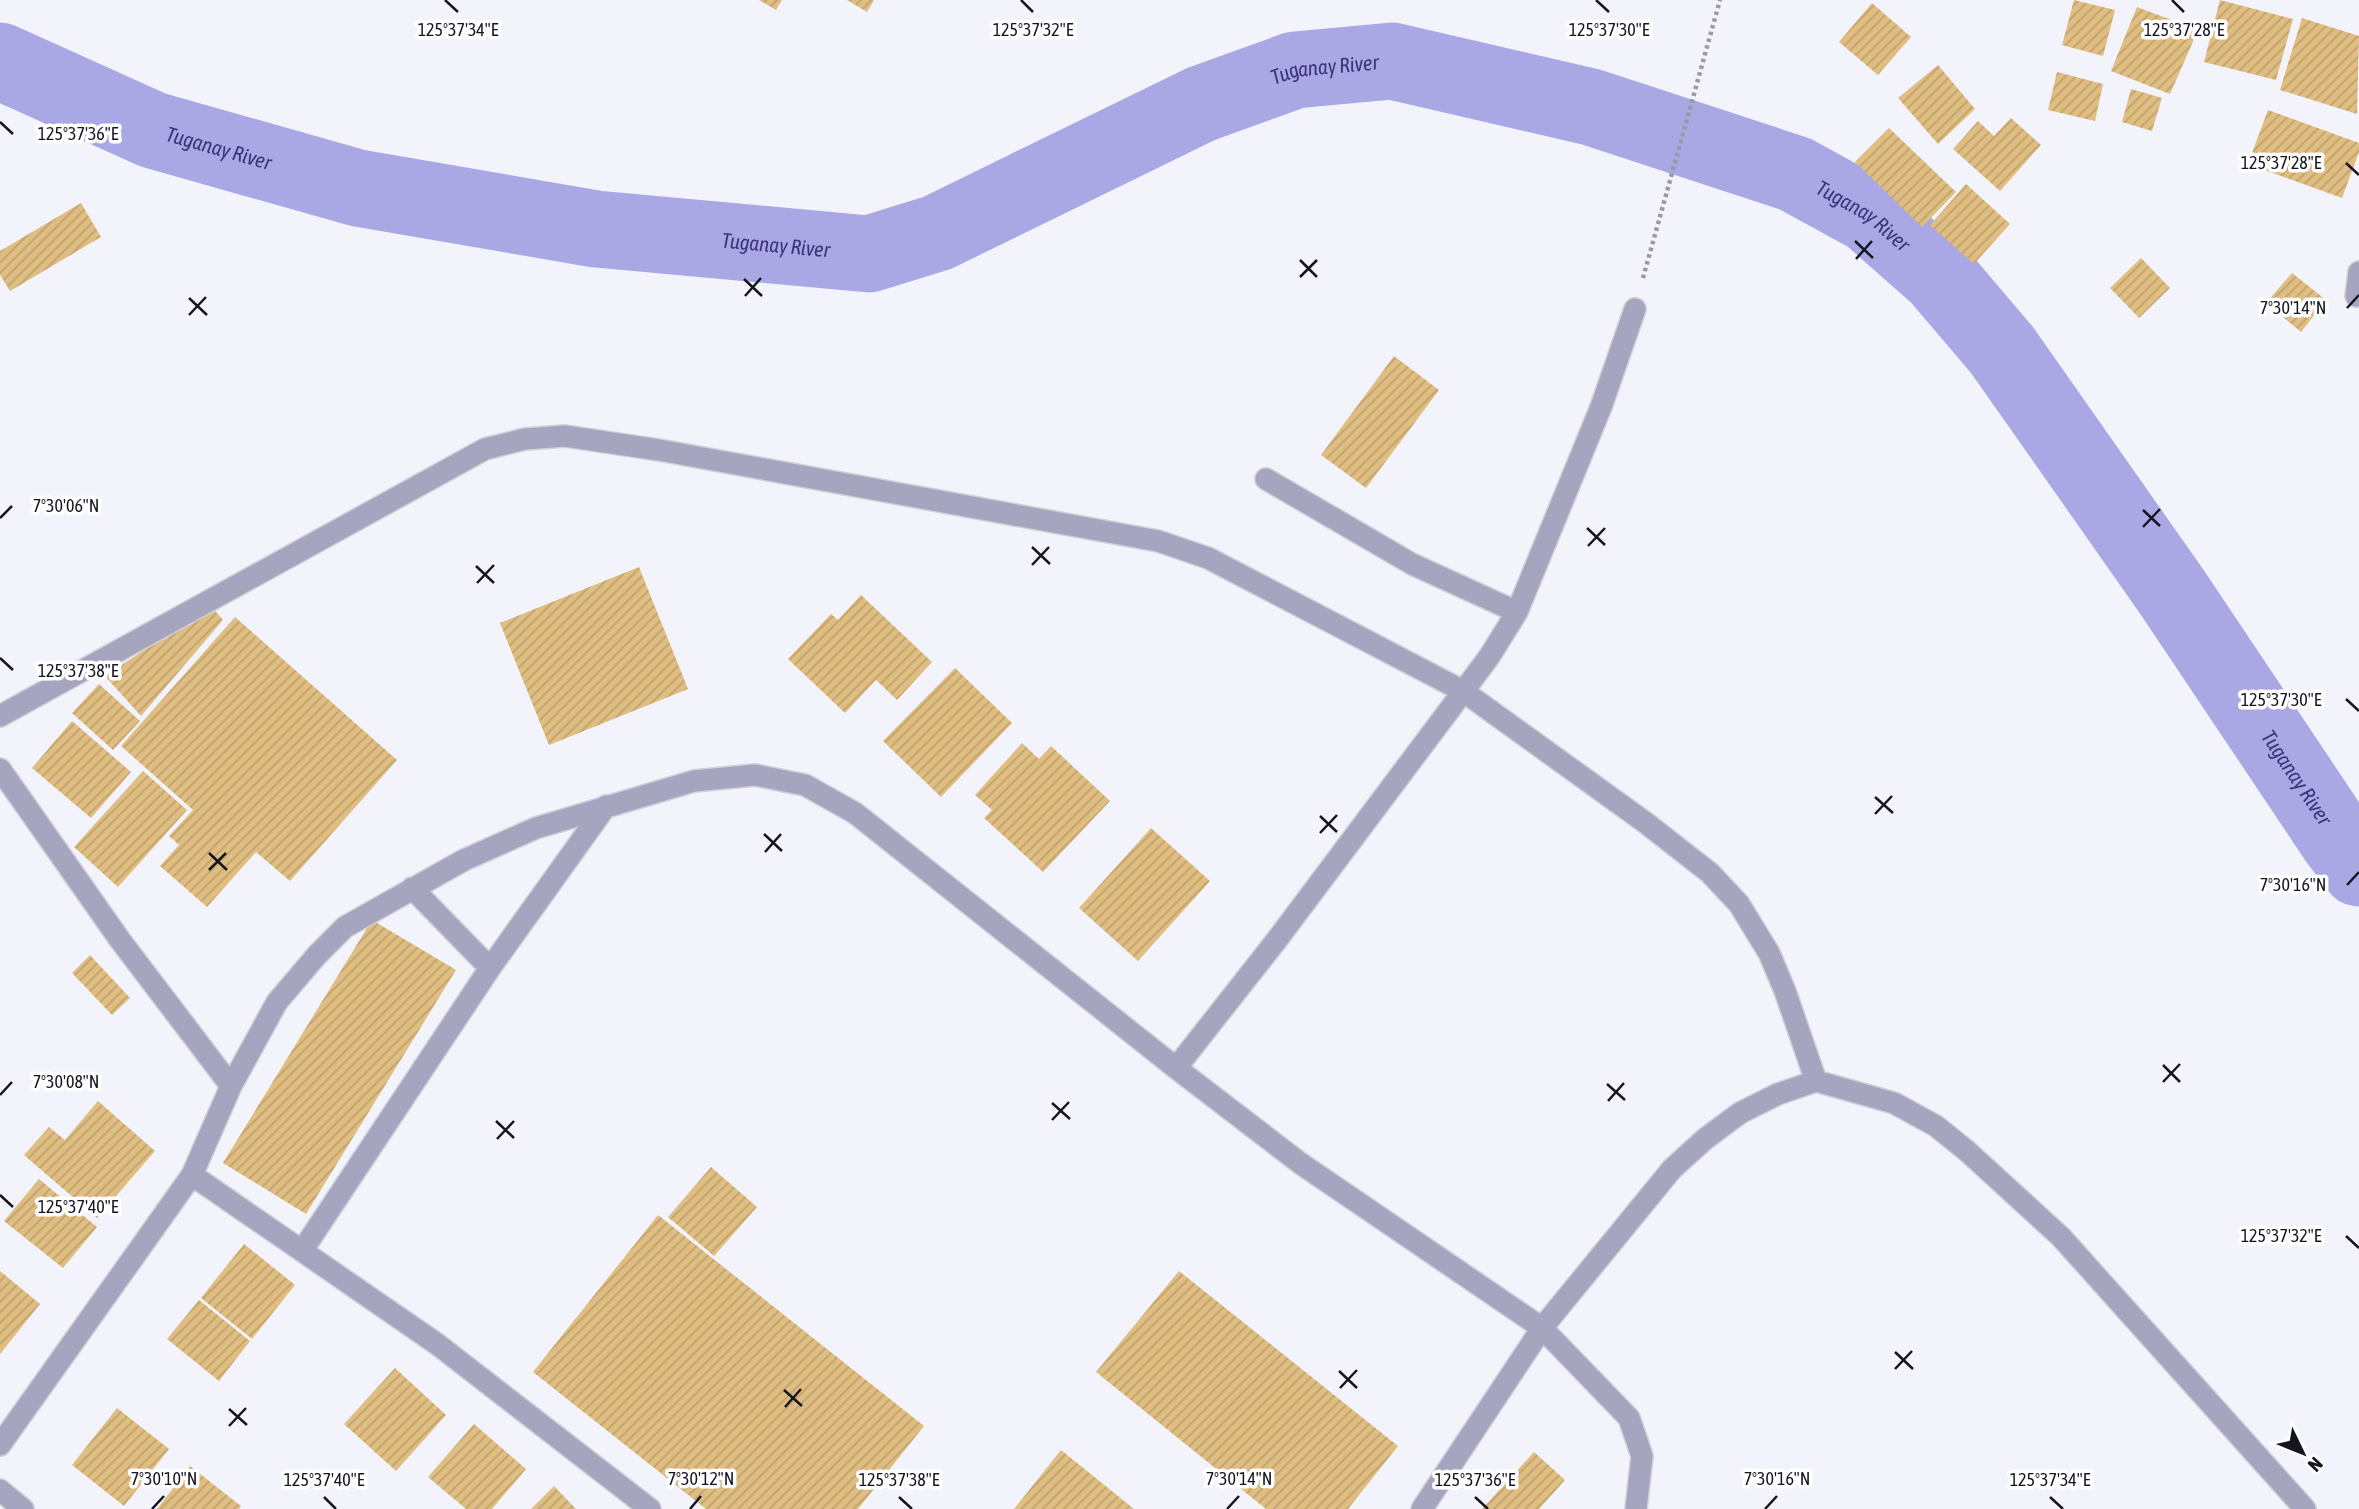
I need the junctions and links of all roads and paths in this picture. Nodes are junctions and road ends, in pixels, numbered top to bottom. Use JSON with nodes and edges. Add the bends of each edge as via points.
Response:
{"nodes":[{"id":1,"x":1720,"y":0,"type":"edge"},
{"id":2,"x":2359,"y":272,"type":"edge"},
{"id":3,"x":2356,"y":296,"type":"dead end"},
{"id":4,"x":1635,"y":309,"type":"joint"},
{"id":5,"x":1266,"y":479,"type":"dead end"},
{"id":6,"x":1517,"y":612,"type":"junction"},
{"id":7,"x":1463,"y":691,"type":"junction"},
{"id":8,"x":0,"y":716,"type":"edge"},
{"id":9,"x":0,"y":769,"type":"edge"},
{"id":10,"x":606,"y":806,"type":"junction"},
{"id":11,"x":412,"y":888,"type":"junction"},
{"id":12,"x":490,"y":968,"type":"junction"},
{"id":13,"x":1177,"y":1069,"type":"junction"},
{"id":14,"x":1816,"y":1081,"type":"junction"},
{"id":15,"x":231,"y":1086,"type":"junction"},
{"id":16,"x":192,"y":1175,"type":"junction"},
{"id":17,"x":302,"y":1251,"type":"junction"},
{"id":18,"x":1542,"y":1328,"type":"junction"},
{"id":19,"x":0,"y":1445,"type":"edge"},
{"id":20,"x":0,"y":1490,"type":"edge"},
{"id":21,"x":23,"y":1509,"type":"edge"},
{"id":22,"x":650,"y":1509,"type":"edge"},
{"id":23,"x":1422,"y":1509,"type":"edge"},
{"id":24,"x":1636,"y":1509,"type":"edge"},
{"id":25,"x":2305,"y":1509,"type":"edge"}],
"edges":[{"from":1,"to":4,"type":"path"},
{"from":2,"to":3,"type":"street"},
{"from":4,"to":6,"type":"street","via":[[1601,407]]},
{"from":5,"to":6,"type":"street","via":[[1412,564]]},
{"from":6,"to":7,"type":"street"},
{"from":7,"to":8,"type":"street","via":[[1208,558],[1158,541],[565,436],[485,449]]},
{"from":7,"to":13,"type":"street"},
{"from":7,"to":14,"type":"street","via":[[1646,823],[1710,873],[1739,904],[1769,953]]},
{"from":9,"to":15,"type":"street","via":[[120,940]]},
{"from":10,"to":11,"type":"street","via":[[536,828]]},
{"from":10,"to":12,"type":"street"},
{"from":10,"to":13,"type":"street","via":[[694,781],[755,775],[804,785],[855,813]]},
{"from":11,"to":12,"type":"street"},
{"from":11,"to":15,"type":"street","via":[[345,927],[317,954],[277,1002]]},
{"from":12,"to":17,"type":"street"},
{"from":13,"to":18,"type":"street","via":[[1300,1163]]},
{"from":14,"to":18,"type":"street","via":[[1740,1113],[1705,1139],[1672,1169]]},
{"from":14,"to":25,"type":"street","via":[[1894,1103],[1936,1126],[1967,1151],[2061,1237]]},
{"from":15,"to":16,"type":"street"},
{"from":16,"to":17,"type":"street"},
{"from":16,"to":19,"type":"street"},
{"from":17,"to":22,"type":"street","via":[[437,1344]]},
{"from":18,"to":23,"type":"street"},
{"from":18,"to":24,"type":"street","via":[[1629,1418],[1642,1457]]},
{"from":20,"to":21,"type":"street"}]}
